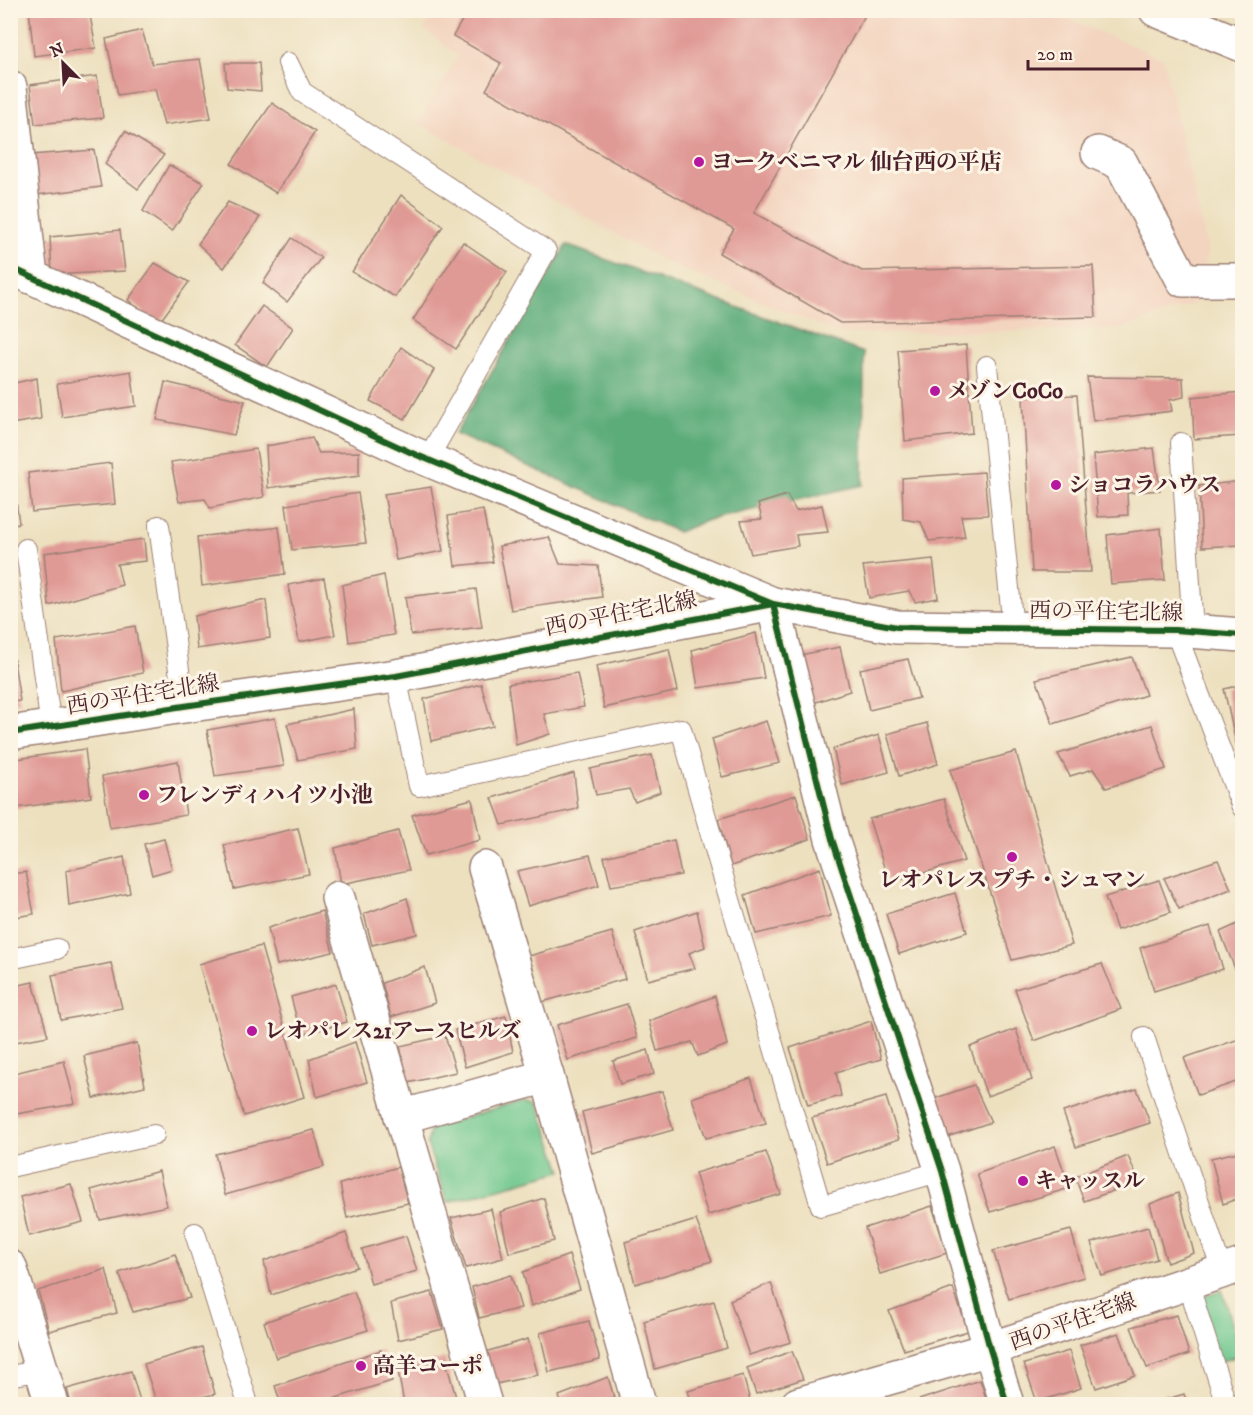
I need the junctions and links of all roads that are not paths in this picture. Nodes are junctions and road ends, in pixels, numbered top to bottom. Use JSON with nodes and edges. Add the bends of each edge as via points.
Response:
{"nodes":[{"id":1,"x":1156,"y":10,"type":"edge"},
{"id":2,"x":1242,"y":45,"type":"edge"},
{"id":3,"x":288,"y":63,"type":"dead end"},
{"id":4,"x":10,"y":87,"type":"edge"},
{"id":5,"x":1098,"y":153,"type":"dead end"},
{"id":6,"x":21,"y":272,"type":"edge"},
{"id":7,"x":1242,"y":280,"type":"edge"},
{"id":8,"x":987,"y":366,"type":"dead end"},
{"id":9,"x":1181,"y":443,"type":"dead end"},
{"id":10,"x":427,"y":460,"type":"junction"},
{"id":11,"x":159,"y":526,"type":"dead end"},
{"id":12,"x":26,"y":549,"type":"dead end"},
{"id":13,"x":773,"y":604,"type":"junction"},
{"id":14,"x":1013,"y":628,"type":"junction"},
{"id":15,"x":1184,"y":630,"type":"junction"},
{"id":16,"x":1242,"y":635,"type":"edge"},
{"id":17,"x":396,"y":676,"type":"junction"},
{"id":18,"x":184,"y":706,"type":"junction"},
{"id":19,"x":51,"y":727,"type":"junction"},
{"id":20,"x":10,"y":733,"type":"edge"},
{"id":21,"x":1242,"y":807,"type":"edge"},
{"id":22,"x":484,"y":868,"type":"dead end"},
{"id":23,"x":338,"y":898,"type":"dead end"},
{"id":24,"x":57,"y":949,"type":"dead end"},
{"id":25,"x":10,"y":959,"type":"edge"},
{"id":26,"x":1144,"y":1037,"type":"dead end"},
{"id":27,"x":547,"y":1076,"type":"junction"},
{"id":28,"x":401,"y":1117,"type":"junction"},
{"id":29,"x":154,"y":1135,"type":"dead end"},
{"id":30,"x":10,"y":1167,"type":"edge"},
{"id":31,"x":942,"y":1171,"type":"junction"},
{"id":32,"x":195,"y":1233,"type":"dead end"},
{"id":33,"x":10,"y":1266,"type":"edge"},
{"id":34,"x":1232,"y":1268,"type":"edge"},
{"id":35,"x":1188,"y":1283,"type":"junction"},
{"id":36,"x":990,"y":1349,"type":"junction"},
{"id":37,"x":42,"y":1370,"type":"junction"},
{"id":38,"x":10,"y":1376,"type":"edge"},
{"id":39,"x":52,"y":1404,"type":"edge"},
{"id":40,"x":248,"y":1404,"type":"edge"},
{"id":41,"x":485,"y":1404,"type":"edge"},
{"id":42,"x":639,"y":1404,"type":"edge"},
{"id":43,"x":798,"y":1404,"type":"edge"},
{"id":44,"x":1006,"y":1404,"type":"edge"},
{"id":45,"x":1226,"y":1404,"type":"edge"}],
"edges":[{"from":1,"to":2,"type":"street"},
{"from":3,"to":10,"type":"lane","via":[[302,92],[546,250]]},
{"from":4,"to":6,"type":"street"},
{"from":5,"to":7,"type":"street","via":[[1121,163],[1183,280]]},
{"from":6,"to":10,"type":"street"},
{"from":8,"to":14,"type":"lane"},
{"from":9,"to":15,"type":"lane"},
{"from":10,"to":13,"type":"street"},
{"from":11,"to":18,"type":"lane"},
{"from":12,"to":19,"type":"lane"},
{"from":13,"to":14,"type":"street","name":"西の平住宅北線","via":[[897,627]]},
{"from":13,"to":17,"type":"street","name":"西の平住宅北線"},
{"from":13,"to":31,"type":"street","via":[[832,839]]},
{"from":14,"to":15,"type":"street","name":"西の平住宅北線"},
{"from":15,"to":16,"type":"street","name":"西の平住宅北線"},
{"from":15,"to":21,"type":"lane"},
{"from":17,"to":18,"type":"street","name":"西の平住宅北線"},
{"from":17,"to":31,"type":"lane","via":[[419,786],[681,729],[821,1206]]},
{"from":18,"to":19,"type":"street","name":"西の平住宅北線"},
{"from":19,"to":20,"type":"street","name":"西の平住宅北線"},
{"from":22,"to":27,"type":"street"},
{"from":23,"to":28,"type":"street"},
{"from":24,"to":25,"type":"lane"},
{"from":26,"to":34,"type":"lane"},
{"from":27,"to":28,"type":"street"},
{"from":27,"to":42,"type":"street"},
{"from":28,"to":41,"type":"street"},
{"from":29,"to":30,"type":"lane"},
{"from":31,"to":36,"type":"street"},
{"from":32,"to":40,"type":"lane"},
{"from":33,"to":37,"type":"street"},
{"from":34,"to":35,"type":"street","name":"西の平住宅線"},
{"from":35,"to":36,"type":"street","name":"西の平住宅線"},
{"from":35,"to":45,"type":"lane"},
{"from":36,"to":43,"type":"street","name":"西の平住宅線"},
{"from":36,"to":44,"type":"street"},
{"from":37,"to":38,"type":"lane"},
{"from":37,"to":39,"type":"street"}]}
